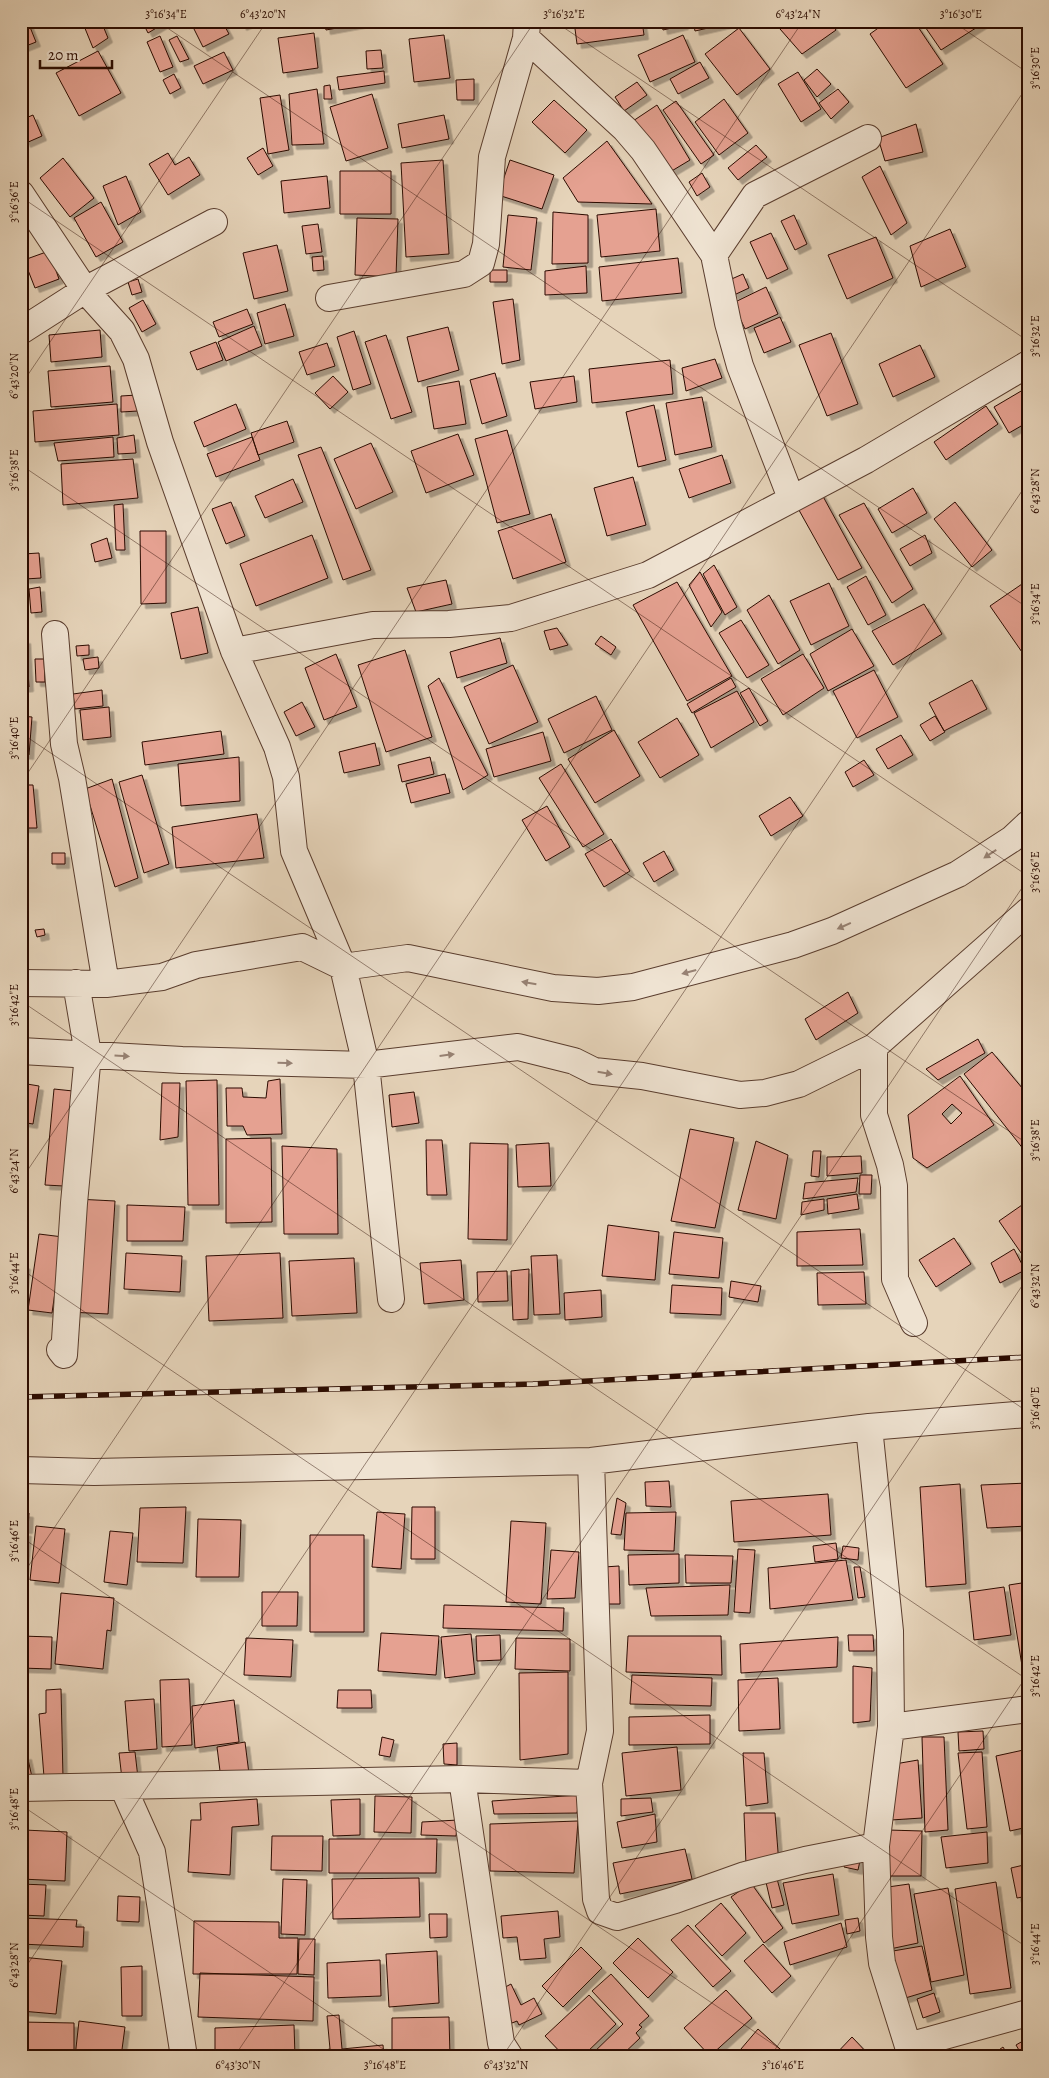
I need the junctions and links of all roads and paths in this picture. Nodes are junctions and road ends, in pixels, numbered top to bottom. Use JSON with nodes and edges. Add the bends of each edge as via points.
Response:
{"nodes":[{"id":1,"x":526,"y":29,"type":"edge"},
{"id":2,"x":868,"y":138,"type":"dead end"},
{"id":3,"x":21,"y":194,"type":"edge"},
{"id":4,"x":214,"y":222,"type":"dead end"},
{"id":5,"x":714,"y":255,"type":"junction"},
{"id":6,"x":85,"y":290,"type":"junction"},
{"id":7,"x":329,"y":298,"type":"dead end"},
{"id":8,"x":21,"y":331,"type":"edge"},
{"id":9,"x":1028,"y":364,"type":"edge"},
{"id":10,"x":791,"y":498,"type":"junction"},
{"id":11,"x":55,"y":634,"type":"dead end"},
{"id":12,"x":234,"y":651,"type":"junction"},
{"id":13,"x":1028,"y":824,"type":"edge"},
{"id":14,"x":310,"y":888,"type":"junction"},
{"id":15,"x":1028,"y":911,"type":"edge"},
{"id":16,"x":302,"y":947,"type":"junction"},
{"id":17,"x":343,"y":967,"type":"junction"},
{"id":18,"x":21,"y":983,"type":"edge"},
{"id":19,"x":76,"y":983,"type":"junction"},
{"id":20,"x":106,"y":984,"type":"junction"},
{"id":21,"x":874,"y":1047,"type":"junction"},
{"id":22,"x":21,"y":1051,"type":"edge"},
{"id":23,"x":88,"y":1054,"type":"junction"},
{"id":24,"x":366,"y":1065,"type":"junction"},
{"id":25,"x":391,"y":1299,"type":"dead end"},
{"id":26,"x":912,"y":1321,"type":"dead end"},
{"id":27,"x":60,"y":1350,"type":"dead end"},
{"id":28,"x":1028,"y":1414,"type":"edge"},
{"id":29,"x":869,"y":1427,"type":"junction"},
{"id":30,"x":591,"y":1461,"type":"junction"},
{"id":31,"x":21,"y":1470,"type":"edge"},
{"id":32,"x":1028,"y":1709,"type":"edge"},
{"id":33,"x":891,"y":1727,"type":"junction"},
{"id":34,"x":462,"y":1779,"type":"junction"},
{"id":35,"x":590,"y":1783,"type":"junction"},
{"id":36,"x":123,"y":1787,"type":"junction"},
{"id":37,"x":21,"y":1788,"type":"edge"},
{"id":38,"x":876,"y":1846,"type":"junction"},
{"id":39,"x":1028,"y":2013,"type":"edge"},
{"id":40,"x":916,"y":2051,"type":"edge"},
{"id":41,"x":184,"y":2057,"type":"edge"},
{"id":42,"x":510,"y":2057,"type":"edge"}],
"edges":[{"from":1,"to":5,"type":"street","via":[[643,150]]},
{"from":1,"to":7,"type":"street","via":[[492,157],[486,244],[480,263],[464,274]]},
{"from":2,"to":5,"type":"street","via":[[756,195]]},
{"from":3,"to":6,"type":"street"},
{"from":4,"to":6,"type":"street"},
{"from":5,"to":10,"type":"street","via":[[740,366]]},
{"from":6,"to":8,"type":"street"},
{"from":6,"to":12,"type":"street","via":[[122,331],[136,358],[160,442]]},
{"from":9,"to":10,"type":"street","via":[[866,460]]},
{"from":10,"to":12,"type":"street","via":[[648,575],[511,618],[449,624],[373,625]]},
{"from":11,"to":20,"type":"street","via":[[64,744]]},
{"from":12,"to":14,"type":"street","via":[[277,747],[286,777],[294,850]]},
{"from":13,"to":17,"type":"street","one_way":true,"via":[[1012,839],[958,874],[832,931],[793,945],[632,987],[598,991],[552,988],[408,958]]},
{"from":14,"to":16,"type":"street"},
{"from":14,"to":17,"type":"street"},
{"from":15,"to":21,"type":"street"},
{"from":16,"to":17,"type":"street"},
{"from":16,"to":20,"type":"street","via":[[196,965],[162,977]]},
{"from":17,"to":24,"type":"street"},
{"from":18,"to":19,"type":"street"},
{"from":19,"to":20,"type":"street"},
{"from":19,"to":23,"type":"street"},
{"from":24,"to":21,"type":"street","one_way":true,"via":[[518,1047],[574,1061],[594,1071],[642,1076],[740,1095],[765,1094],[799,1084]]},
{"from":21,"to":26,"type":"street","via":[[874,1115],[894,1186],[895,1279],[914,1323]]},
{"from":22,"to":23,"type":"street"},
{"from":23,"to":24,"type":"street","one_way":true},
{"from":23,"to":27,"type":"street","via":[[64,1355]]},
{"from":24,"to":25,"type":"street"},
{"from":28,"to":29,"type":"street"},
{"from":29,"to":30,"type":"street"},
{"from":29,"to":33,"type":"street","via":[[890,1631]]},
{"from":30,"to":31,"type":"street","via":[[94,1472]]},
{"from":30,"to":35,"type":"street","via":[[600,1731]]},
{"from":32,"to":33,"type":"street"},
{"from":33,"to":38,"type":"street"},
{"from":34,"to":35,"type":"street"},
{"from":34,"to":36,"type":"street"},
{"from":34,"to":42,"type":"street","via":[[501,2042]]},
{"from":35,"to":38,"type":"street","via":[[596,1899],[600,1912],[617,1916],[745,1875]]},
{"from":36,"to":37,"type":"street"},
{"from":36,"to":41,"type":"street","via":[[152,1852]]},
{"from":38,"to":40,"type":"street","via":[[882,1963]]},
{"from":39,"to":40,"type":"street"}]}
